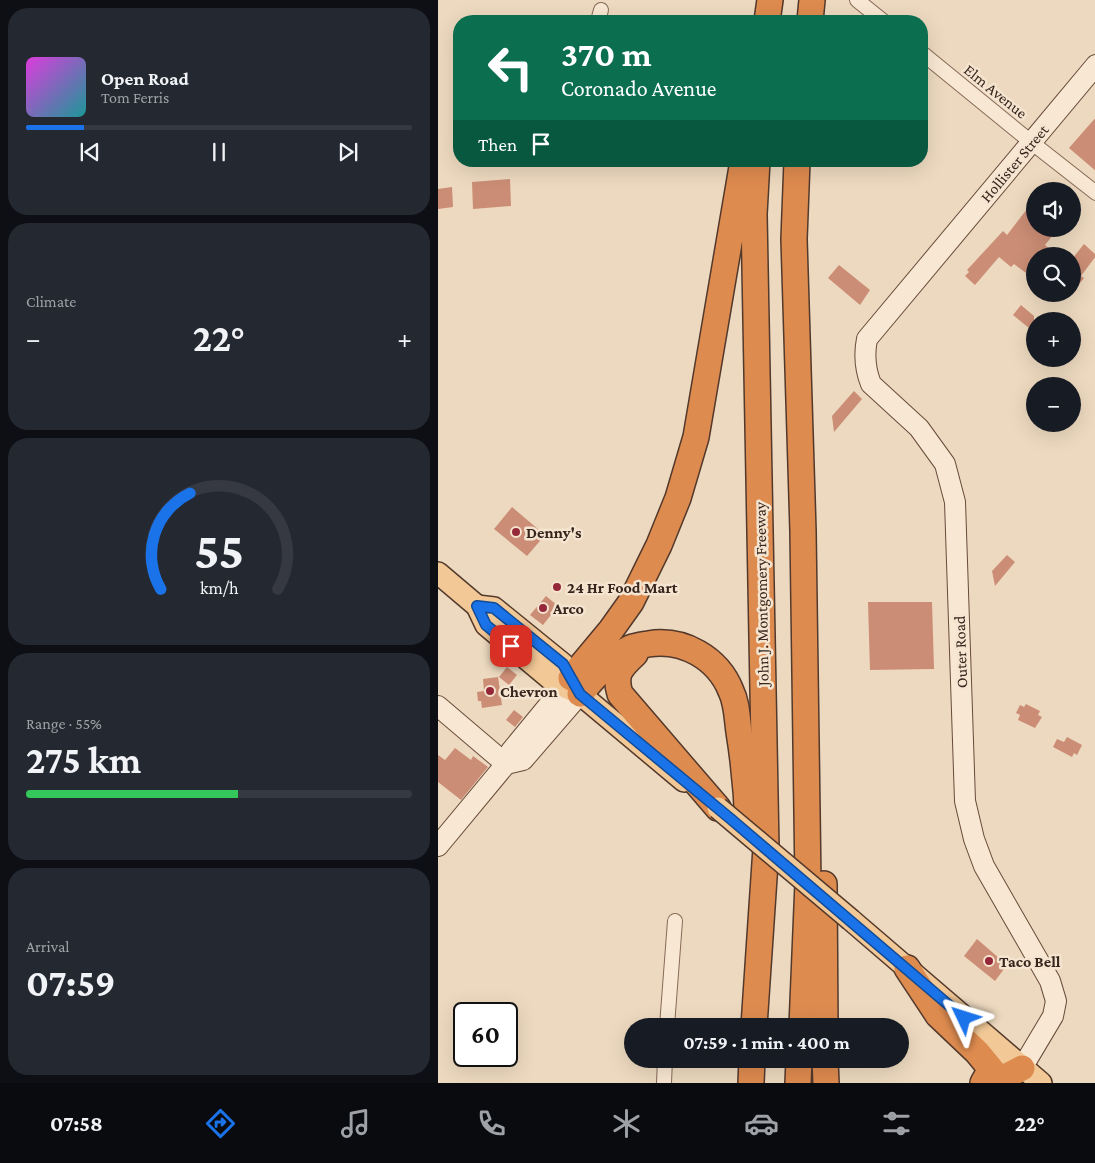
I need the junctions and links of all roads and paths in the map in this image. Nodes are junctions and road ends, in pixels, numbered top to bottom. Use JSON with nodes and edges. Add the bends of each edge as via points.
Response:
{"nodes":[{"id":1,"x":770,"y":0,"type":"edge"},
{"id":2,"x":812,"y":0,"type":"edge"},
{"id":3,"x":857,"y":0,"type":"edge"},
{"id":4,"x":767,"y":15,"type":"edge"},
{"id":5,"x":811,"y":15,"type":"edge"},
{"id":6,"x":876,"y":15,"type":"edge"},
{"id":7,"x":928,"y":58,"type":"edge"},
{"id":8,"x":1096,"y":65,"type":"edge"},
{"id":9,"x":1031,"y":142,"type":"junction"},
{"id":10,"x":742,"y":167,"type":"edge"},
{"id":11,"x":757,"y":167,"type":"edge"},
{"id":12,"x":797,"y":167,"type":"edge"},
{"id":13,"x":1096,"y":193,"type":"edge"},
{"id":14,"x":932,"y":261,"type":"joint"},
{"id":15,"x":438,"y":573,"type":"edge"},
{"id":16,"x":804,"y":616,"type":"junction"},
{"id":17,"x":643,"y":645,"type":"junction"},
{"id":18,"x":571,"y":686,"type":"junction"},
{"id":19,"x":438,"y":706,"type":"edge"},
{"id":20,"x":506,"y":764,"type":"junction"},
{"id":21,"x":718,"y":808,"type":"junction"},
{"id":22,"x":438,"y":846,"type":"edge"},
{"id":23,"x":675,"y":921,"type":"dead end"},
{"id":24,"x":907,"y":968,"type":"junction"},
{"id":25,"x":668,"y":1018,"type":"edge"},
{"id":26,"x":749,"y":1018,"type":"edge"},
{"id":27,"x":755,"y":1018,"type":"edge"},
{"id":28,"x":802,"y":1018,"type":"edge"},
{"id":29,"x":825,"y":1018,"type":"edge"},
{"id":30,"x":665,"y":1068,"type":"edge"},
{"id":31,"x":751,"y":1068,"type":"edge"},
{"id":32,"x":799,"y":1068,"type":"edge"},
{"id":33,"x":825,"y":1068,"type":"edge"},
{"id":34,"x":1026,"y":1078,"type":"edge"},
{"id":35,"x":664,"y":1083,"type":"edge"},
{"id":36,"x":750,"y":1083,"type":"edge"},
{"id":37,"x":798,"y":1083,"type":"edge"},
{"id":38,"x":826,"y":1083,"type":"edge"},
{"id":39,"x":982,"y":1083,"type":"edge"},
{"id":40,"x":998,"y":1083,"type":"edge"}],
"edges":[{"from":1,"to":4,"type":"highway"},
{"from":2,"to":5,"type":"highway"},
{"from":3,"to":6,"type":"street"},
{"from":7,"to":9,"type":"street","name":"Elm Avenue"},
{"from":8,"to":9,"type":"street","name":"Hollister Street"},
{"from":9,"to":13,"type":"street","name":"Elm Avenue"},
{"from":9,"to":14,"type":"street","name":"Hollister Street"},
{"from":10,"to":18,"type":"highway","via":[[696,437],[678,498],[632,602]]},
{"from":11,"to":27,"type":"highway","name":"John J. Montgomery Freeway","via":[[754,214],[766,848]]},
{"from":12,"to":16,"type":"highway","via":[[794,239]]},
{"from":14,"to":34,"type":"street","name":"Outer Road","via":[[868,339],[865,350],[867,374],[871,384],[919,428],[946,464],[955,502],[965,801],[984,866],[1050,981],[1056,1001],[1053,1016]]},
{"from":15,"to":18,"type":"main road","via":[[477,606],[494,608],[563,664]]},
{"from":16,"to":28,"type":"highway","via":[[808,883]]},
{"from":16,"to":29,"type":"highway","via":[[822,820]]},
{"from":17,"to":18,"type":"highway","via":[[632,647]]},
{"from":17,"to":21,"type":"highway","via":[[620,669],[617,676],[620,694]]},
{"from":17,"to":26,"type":"highway","via":[[675,644],[700,654],[727,681],[735,701],[747,794]]},
{"from":18,"to":20,"type":"street","via":[[523,760]]},
{"from":18,"to":21,"type":"main road"},
{"from":19,"to":20,"type":"street"},
{"from":20,"to":22,"type":"street"},
{"from":21,"to":24,"type":"main road","bridge":true},
{"from":23,"to":25,"type":"street"},
{"from":24,"to":34,"type":"main road"},
{"from":24,"to":39,"type":"highway","via":[[938,1015],[978,1052],[991,1069]]},
{"from":30,"to":35,"type":"street"},
{"from":31,"to":36,"type":"highway"},
{"from":32,"to":37,"type":"highway"},
{"from":33,"to":38,"type":"highway"},
{"from":34,"to":40,"type":"highway","via":[[1001,1079]]}]}
